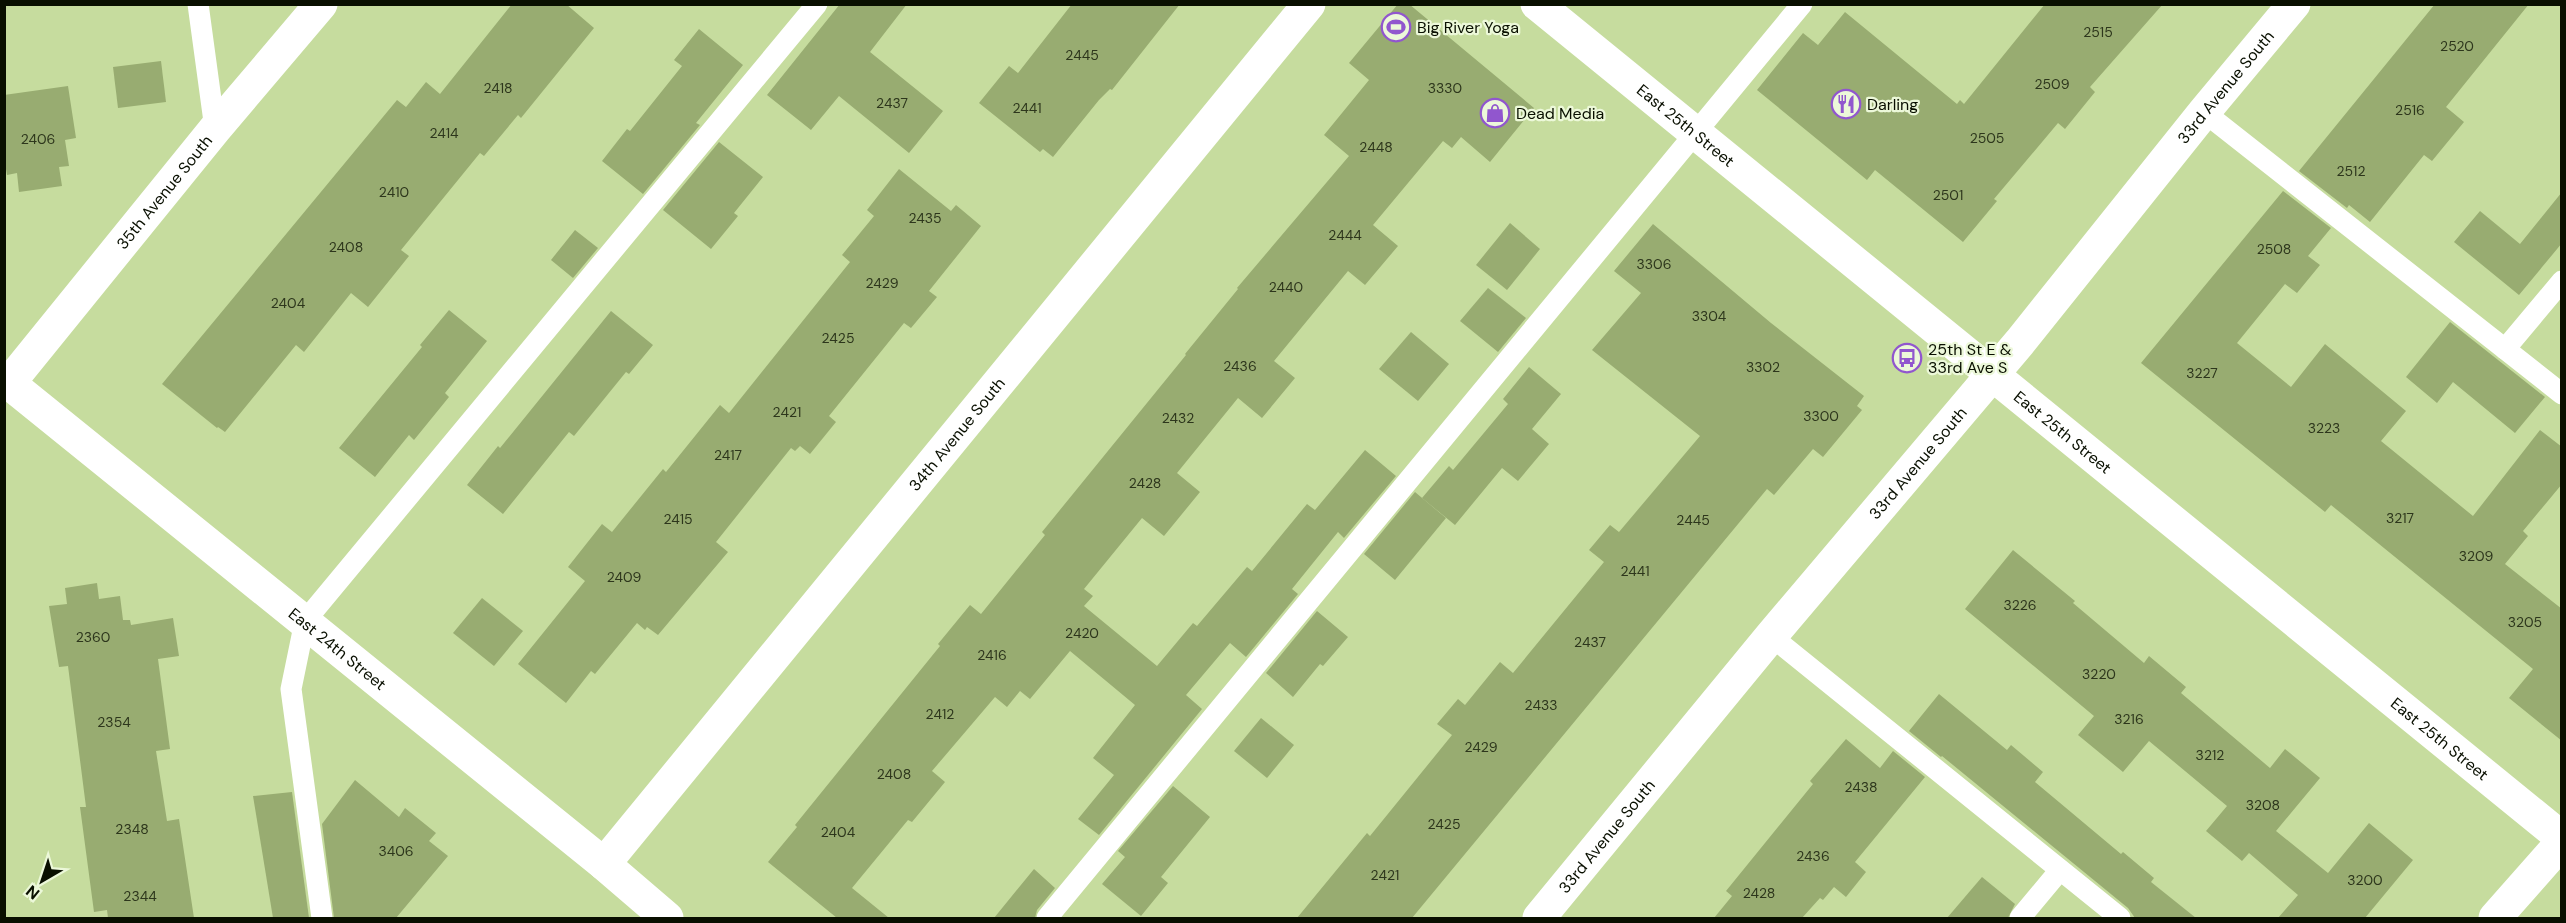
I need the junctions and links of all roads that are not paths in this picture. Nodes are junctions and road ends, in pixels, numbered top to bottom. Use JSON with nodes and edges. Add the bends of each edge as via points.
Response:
{"nodes":[{"id":1,"x":198,"y":4,"type":"edge"},
{"id":2,"x":321,"y":4,"type":"edge"},
{"id":3,"x":817,"y":4,"type":"edge"},
{"id":4,"x":1309,"y":4,"type":"edge"},
{"id":5,"x":1537,"y":4,"type":"edge"},
{"id":6,"x":1802,"y":4,"type":"edge"},
{"id":7,"x":2294,"y":4,"type":"edge"},
{"id":8,"x":2205,"y":112,"type":"junction"},
{"id":9,"x":215,"y":129,"type":"junction"},
{"id":10,"x":1695,"y":132,"type":"junction"},
{"id":11,"x":2562,"y":281,"type":"edge"},
{"id":12,"x":2505,"y":349,"type":"junction"},
{"id":13,"x":1992,"y":375,"type":"junction"},
{"id":14,"x":7,"y":382,"type":"edge"},
{"id":15,"x":2562,"y":394,"type":"edge"},
{"id":16,"x":305,"y":621,"type":"junction"},
{"id":17,"x":1771,"y":636,"type":"junction"},
{"id":18,"x":2562,"y":840,"type":"edge"},
{"id":19,"x":604,"y":864,"type":"junction"},
{"id":20,"x":2060,"y":870,"type":"junction"},
{"id":21,"x":654,"y":913,"type":"edge"},
{"id":22,"x":322,"y":918,"type":"edge"},
{"id":23,"x":1047,"y":918,"type":"edge"},
{"id":24,"x":1539,"y":918,"type":"edge"},
{"id":25,"x":2020,"y":918,"type":"edge"},
{"id":26,"x":2120,"y":918,"type":"edge"},
{"id":27,"x":2495,"y":918,"type":"edge"}],
"edges":[{"from":1,"to":9,"type":"lane"},
{"from":2,"to":9,"type":"street","name":"35th Avenue South"},
{"from":3,"to":16,"type":"lane"},
{"from":4,"to":19,"type":"street","name":"34th Avenue South"},
{"from":5,"to":10,"type":"street","name":"East 25th Street"},
{"from":6,"to":10,"type":"lane"},
{"from":7,"to":8,"type":"street","name":"33rd Avenue South"},
{"from":8,"to":12,"type":"lane"},
{"from":8,"to":13,"type":"street","name":"33rd Avenue South"},
{"from":9,"to":14,"type":"street","name":"35th Avenue South"},
{"from":10,"to":13,"type":"street","name":"East 25th Street"},
{"from":10,"to":23,"type":"lane"},
{"from":11,"to":12,"type":"lane"},
{"from":12,"to":15,"type":"lane"},
{"from":13,"to":17,"type":"street","name":"33rd Avenue South"},
{"from":13,"to":18,"type":"street","name":"East 25th Street"},
{"from":14,"to":16,"type":"street","name":"East 24th Street"},
{"from":16,"to":19,"type":"street","name":"East 24th Street"},
{"from":16,"to":22,"type":"lane","via":[[291,689]]},
{"from":17,"to":20,"type":"lane"},
{"from":17,"to":24,"type":"street","name":"33rd Avenue South"},
{"from":18,"to":27,"type":"street"},
{"from":19,"to":21,"type":"street","name":"East 24th Street"},
{"from":20,"to":25,"type":"lane"},
{"from":20,"to":26,"type":"lane"}]}
